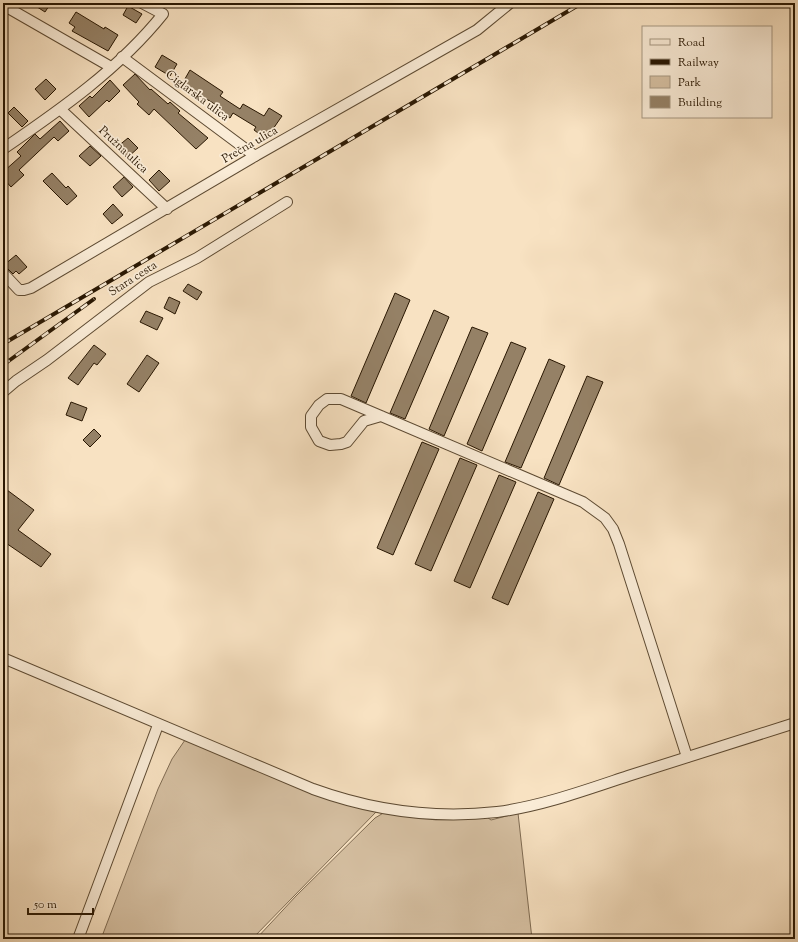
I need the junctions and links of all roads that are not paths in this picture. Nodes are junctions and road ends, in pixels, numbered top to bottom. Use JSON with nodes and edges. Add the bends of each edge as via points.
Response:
{"nodes":[{"id":1,"x":142,"y":3,"type":"edge"},
{"id":2,"x":510,"y":3,"type":"edge"},
{"id":3,"x":3,"y":5,"type":"edge"},
{"id":4,"x":122,"y":57,"type":"junction"},
{"id":5,"x":111,"y":67,"type":"junction"},
{"id":6,"x":61,"y":110,"type":"junction"},
{"id":7,"x":3,"y":149,"type":"edge"},
{"id":8,"x":255,"y":156,"type":"junction"},
{"id":9,"x":288,"y":202,"type":"dead end"},
{"id":10,"x":167,"y":209,"type":"junction"},
{"id":11,"x":3,"y":273,"type":"edge"},
{"id":12,"x":3,"y":392,"type":"edge"},
{"id":13,"x":381,"y":416,"type":"junction"},
{"id":14,"x":3,"y":658,"type":"edge"},
{"id":15,"x":795,"y":723,"type":"edge"},
{"id":16,"x":158,"y":725,"type":"junction"},
{"id":17,"x":687,"y":757,"type":"junction"},
{"id":18,"x":78,"y":939,"type":"edge"}],
"edges":[{"from":1,"to":4,"type":"street","via":[[162,14],[150,30]]},
{"from":2,"to":8,"type":"street","name":"Prečna ulica","via":[[478,30]]},
{"from":3,"to":5,"type":"street"},
{"from":4,"to":5,"type":"street"},
{"from":4,"to":8,"type":"street","name":"Ciglarska ulica"},
{"from":5,"to":6,"type":"street"},
{"from":6,"to":7,"type":"street"},
{"from":6,"to":10,"type":"street","name":"Pružna ulica"},
{"from":8,"to":10,"type":"street","name":"Prečna ulica"},
{"from":9,"to":12,"type":"street","name":"Stara cesta","via":[[196,258],[149,282]]},
{"from":10,"to":11,"type":"street","name":"Prečna ulica","via":[[31,288],[19,290]]},
{"from":13,"to":13,"type":"street","via":[[333,398],[314,410],[311,427],[319,441],[330,445],[341,444],[347,442],[364,421]]},
{"from":13,"to":17,"type":"street","via":[[582,502],[605,518],[619,544]]},
{"from":14,"to":16,"type":"street"},
{"from":15,"to":17,"type":"street"},
{"from":16,"to":17,"type":"street","via":[[346,801],[386,809],[420,812],[495,812],[521,808],[587,790]]},
{"from":16,"to":18,"type":"street"}]}
